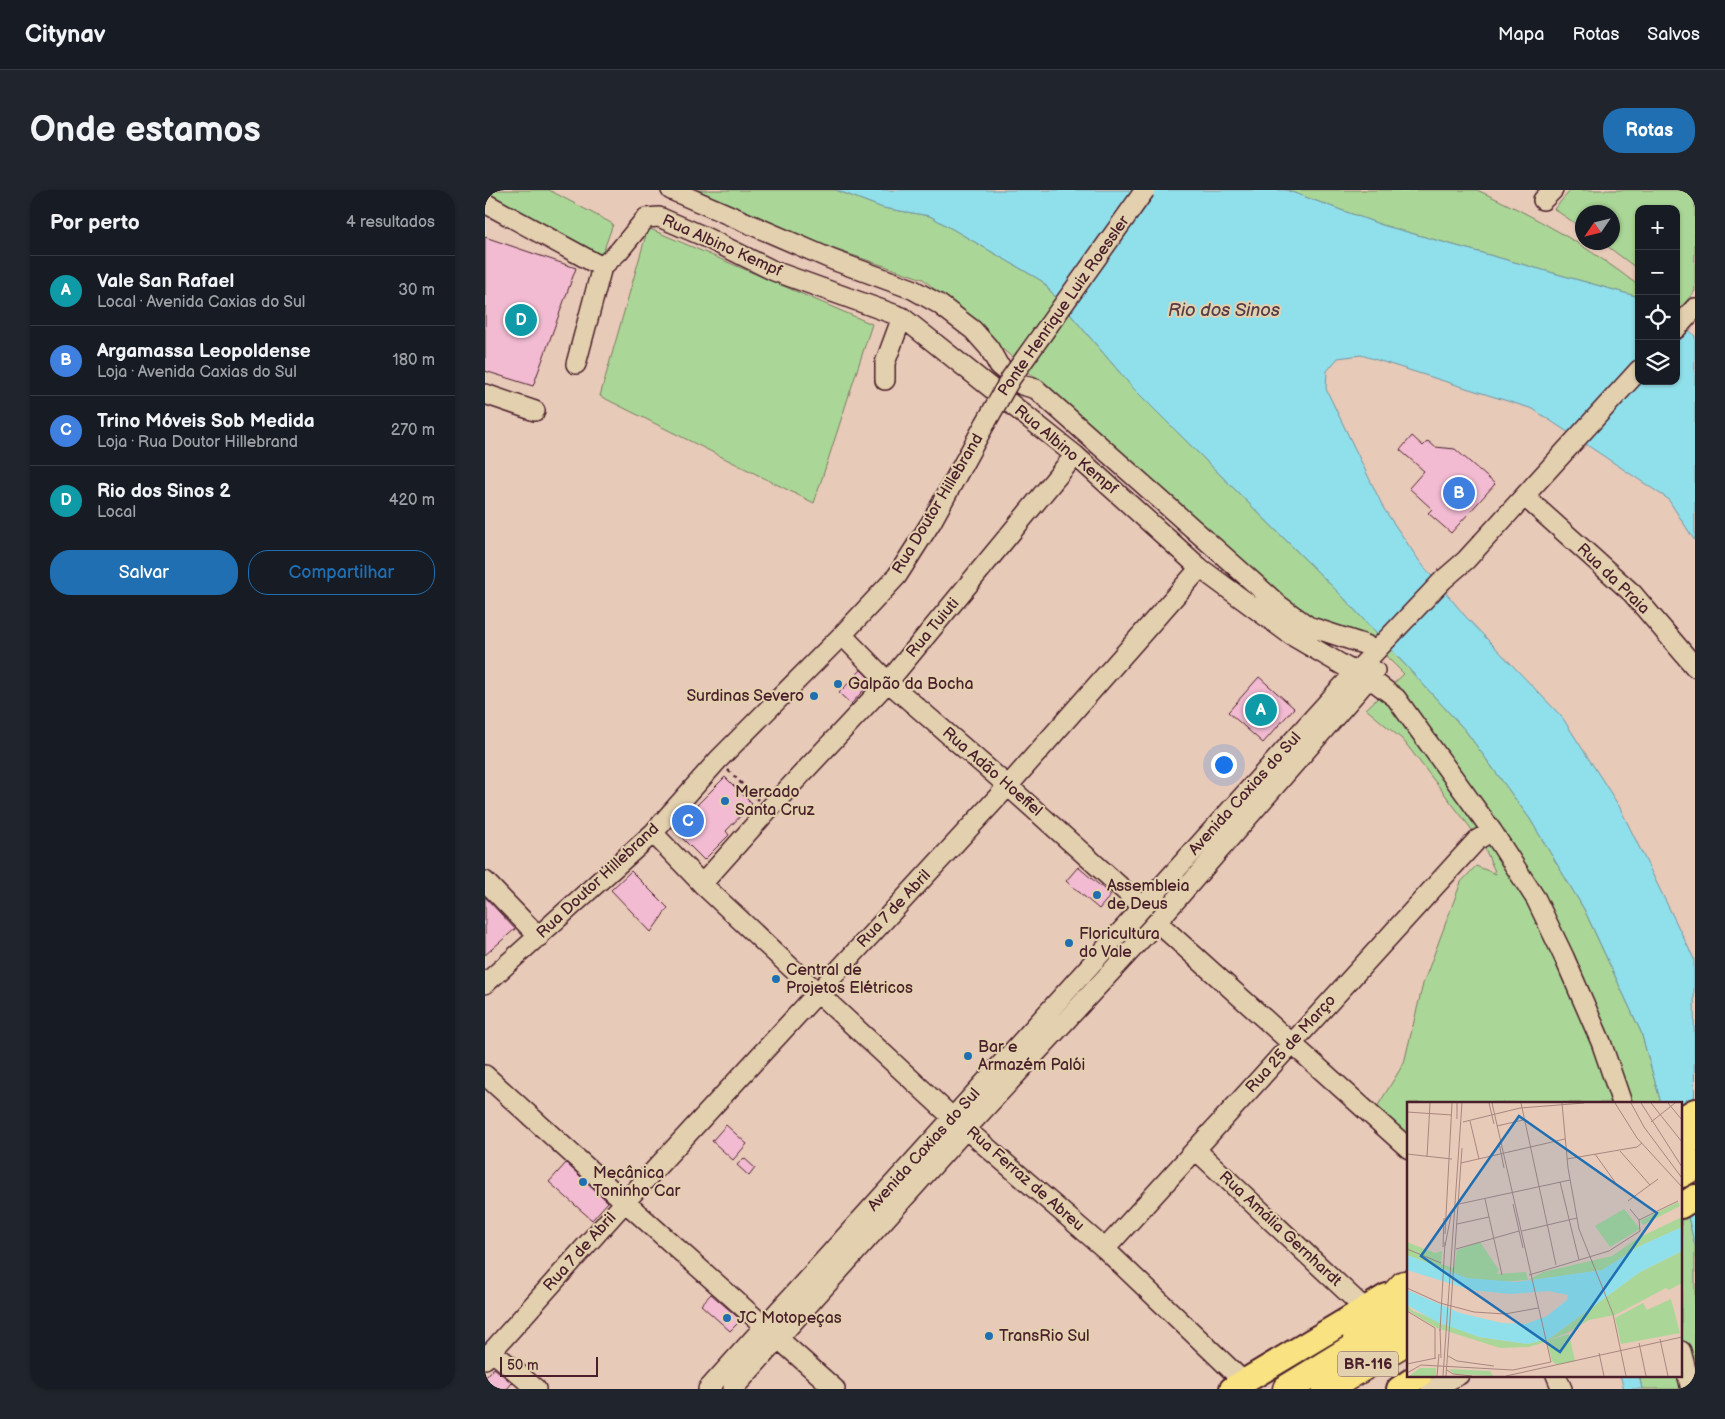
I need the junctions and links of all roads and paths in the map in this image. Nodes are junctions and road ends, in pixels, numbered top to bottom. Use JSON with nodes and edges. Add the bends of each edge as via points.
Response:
{"nodes":[{"id":1,"x":671,"y":190,"type":"edge"},
{"id":2,"x":1145,"y":190,"type":"edge"},
{"id":3,"x":485,"y":203,"type":"edge"},
{"id":4,"x":602,"y":267,"type":"junction"},
{"id":5,"x":1695,"y":308,"type":"edge"},
{"id":6,"x":902,"y":317,"type":"junction"},
{"id":7,"x":1680,"y":325,"type":"edge"},
{"id":8,"x":576,"y":364,"type":"dead end"},
{"id":9,"x":1635,"y":374,"type":"edge"},
{"id":10,"x":885,"y":380,"type":"dead end"},
{"id":11,"x":485,"y":394,"type":"edge"},
{"id":12,"x":535,"y":411,"type":"dead end"},
{"id":13,"x":985,"y":424,"type":"joint"},
{"id":14,"x":1075,"y":455,"type":"junction"},
{"id":15,"x":1525,"y":497,"type":"junction"},
{"id":16,"x":1200,"y":568,"type":"junction"},
{"id":17,"x":1329,"y":633,"type":"junction"},
{"id":18,"x":842,"y":635,"type":"junction"},
{"id":19,"x":1378,"y":649,"type":"junction"},
{"id":20,"x":1325,"y":655,"type":"junction"},
{"id":21,"x":1695,"y":667,"type":"edge"},
{"id":22,"x":1362,"y":676,"type":"junction"},
{"id":23,"x":888,"y":682,"type":"junction"},
{"id":24,"x":717,"y":760,"type":"junction"},
{"id":25,"x":1008,"y":786,"type":"junction"},
{"id":26,"x":768,"y":810,"type":"junction"},
{"id":27,"x":653,"y":833,"type":"junction"},
{"id":28,"x":1485,"y":835,"type":"junction"},
{"id":29,"x":485,"y":881,"type":"edge"},
{"id":30,"x":702,"y":884,"type":"junction"},
{"id":31,"x":1143,"y":907,"type":"junction"},
{"id":32,"x":1157,"y":922,"type":"junction"},
{"id":33,"x":539,"y":937,"type":"junction"},
{"id":34,"x":485,"y":984,"type":"edge"},
{"id":35,"x":817,"y":992,"type":"junction"},
{"id":36,"x":1292,"y":1044,"type":"junction"},
{"id":37,"x":485,"y":1075,"type":"edge"},
{"id":38,"x":1622,"y":1102,"type":"edge"},
{"id":39,"x":1695,"y":1111,"type":"edge"},
{"id":40,"x":1683,"y":1118,"type":"edge"},
{"id":41,"x":960,"y":1124,"type":"junction"},
{"id":42,"x":1695,"y":1136,"type":"edge"},
{"id":43,"x":1683,"y":1143,"type":"edge"},
{"id":44,"x":1407,"y":1147,"type":"edge"},
{"id":45,"x":1195,"y":1150,"type":"junction"},
{"id":46,"x":1695,"y":1165,"type":"edge"},
{"id":47,"x":1683,"y":1172,"type":"edge"},
{"id":48,"x":1695,"y":1197,"type":"edge"},
{"id":49,"x":625,"y":1202,"type":"junction"},
{"id":50,"x":1683,"y":1205,"type":"edge"},
{"id":51,"x":1105,"y":1249,"type":"junction"},
{"id":52,"x":1407,"y":1284,"type":"edge"},
{"id":53,"x":1365,"y":1309,"type":"junction"},
{"id":54,"x":1407,"y":1316,"type":"edge"},
{"id":55,"x":764,"y":1327,"type":"junction"},
{"id":56,"x":779,"y":1339,"type":"junction"},
{"id":57,"x":1407,"y":1340,"type":"edge"},
{"id":58,"x":489,"y":1355,"type":"edge"},
{"id":59,"x":1407,"y":1356,"type":"edge"},
{"id":60,"x":1683,"y":1359,"type":"edge"},
{"id":61,"x":1418,"y":1376,"type":"edge"},
{"id":62,"x":1457,"y":1376,"type":"edge"},
{"id":63,"x":1556,"y":1376,"type":"edge"},
{"id":64,"x":1332,"y":1378,"type":"edge"},
{"id":65,"x":1238,"y":1385,"type":"edge"},
{"id":66,"x":536,"y":1389,"type":"edge"},
{"id":67,"x":709,"y":1389,"type":"edge"},
{"id":68,"x":733,"y":1389,"type":"edge"},
{"id":69,"x":835,"y":1389,"type":"edge"},
{"id":70,"x":1287,"y":1389,"type":"edge"},
{"id":71,"x":1399,"y":1389,"type":"edge"},
{"id":72,"x":1431,"y":1389,"type":"edge"},
{"id":73,"x":1562,"y":1389,"type":"edge"},
{"id":74,"x":1691,"y":1389,"type":"edge"}],
"edges":[{"from":1,"to":17,"type":"street","via":[[833,260],[912,289],[939,304],[973,330],[999,366],[1022,385],[1036,389],[1279,606],[1308,626]]},
{"from":2,"to":13,"type":"street","name":"Ponte Henrique Luiz Roessler","bridge":true,"via":[[1011,378]]},
{"from":3,"to":4,"type":"street"},
{"from":4,"to":6,"type":"street","name":"Rua Albino Kempf","via":[[619,252],[646,218],[659,216],[774,271]]},
{"from":4,"to":8,"type":"street"},
{"from":5,"to":7,"type":"street"},
{"from":6,"to":10,"type":"street","via":[[885,363]]},
{"from":6,"to":14,"type":"street","name":"Rua Albino Kempf"},
{"from":9,"to":15,"type":"street","name":"Avenida Caxias do Sul"},
{"from":11,"to":12,"type":"street"},
{"from":13,"to":18,"type":"street","name":"Rua Doutor Hillebrand","via":[[932,521],[897,576]]},
{"from":14,"to":16,"type":"street","name":"Rua Albino Kempf"},
{"from":14,"to":23,"type":"street","name":"Rua Tuiuti"},
{"from":15,"to":19,"type":"street","name":"Avenida Caxias do Sul"},
{"from":15,"to":21,"type":"street","name":"Rua da Praia","via":[[1632,593]]},
{"from":16,"to":20,"type":"street","name":"Rua Albino Kempf","via":[[1291,635]]},
{"from":16,"to":25,"type":"street","name":"Rua 7 de Abril"},
{"from":17,"to":19,"type":"street"},
{"from":17,"to":20,"type":"street"},
{"from":18,"to":23,"type":"street","name":"Rua Adão Hoeffel"},
{"from":18,"to":24,"type":"street","name":"Rua Doutor Hillebrand"},
{"from":19,"to":22,"type":"street","name":"Avenida Caxias do Sul"},
{"from":20,"to":22,"type":"street","name":"Rua Albino Kempf"},
{"from":22,"to":28,"type":"street","name":"Rua Albino Kempf","via":[[1396,698]]},
{"from":22,"to":31,"type":"street","name":"Avenida Caxias do Sul"},
{"from":22,"to":32,"type":"street","name":"Avenida Caxias do Sul"},
{"from":23,"to":25,"type":"street","name":"Rua Adão Hoeffel"},
{"from":23,"to":26,"type":"street","name":"Rua Tuiuti"},
{"from":24,"to":26,"type":"path"},
{"from":24,"to":27,"type":"street","name":"Rua Doutor Hillebrand"},
{"from":25,"to":31,"type":"street","name":"Rua Adão Hoeffel"},
{"from":25,"to":35,"type":"street","name":"Rua 7 de Abril"},
{"from":26,"to":30,"type":"street","name":"Rua Tuiuti"},
{"from":27,"to":30,"type":"street","name":"Rua Ferraz de Abreu"},
{"from":27,"to":33,"type":"street","name":"Rua Doutor Hillebrand"},
{"from":28,"to":36,"type":"street","name":"Rua 25 de Março"},
{"from":28,"to":38,"type":"street","name":"Rua Albino Kempf","via":[[1536,899],[1601,1042]]},
{"from":29,"to":33,"type":"street"},
{"from":30,"to":35,"type":"street","name":"Rua Ferraz de Abreu"},
{"from":31,"to":41,"type":"street","name":"Avenida Caxias do Sul"},
{"from":32,"to":36,"type":"street"},
{"from":32,"to":41,"type":"street","name":"Avenida Caxias do Sul"},
{"from":33,"to":34,"type":"street","name":"Rua Doutor Hillebrand"},
{"from":35,"to":41,"type":"street","name":"Rua Ferraz de Abreu"},
{"from":35,"to":49,"type":"street","name":"Rua 7 de Abril"},
{"from":36,"to":44,"type":"street"},
{"from":36,"to":45,"type":"street","name":"Rua 25 de Março"},
{"from":37,"to":49,"type":"street"},
{"from":39,"to":40,"type":"main road"},
{"from":41,"to":51,"type":"street","name":"Rua Ferraz de Abreu"},
{"from":41,"to":55,"type":"street","name":"Avenida Caxias do Sul"},
{"from":41,"to":56,"type":"street","name":"Avenida Caxias do Sul"},
{"from":42,"to":43,"type":"highway"},
{"from":45,"to":51,"type":"street","name":"Rua 25 de Março"},
{"from":45,"to":53,"type":"street","name":"Rua Amália Gernhardt"},
{"from":46,"to":47,"type":"highway"},
{"from":48,"to":50,"type":"main road"},
{"from":49,"to":55,"type":"street"},
{"from":49,"to":58,"type":"street","name":"Rua 7 de Abril"},
{"from":51,"to":65,"type":"street","name":"Rua Ferraz de Abreu"},
{"from":52,"to":53,"type":"main road"},
{"from":52,"to":64,"type":"highway"},
{"from":53,"to":65,"type":"main road"},
{"from":54,"to":64,"type":"highway","number":"BR-116"},
{"from":55,"to":56,"type":"street"},
{"from":55,"to":67,"type":"street","name":"Avenida Caxias do Sul"},
{"from":56,"to":68,"type":"street","name":"Avenida Caxias do Sul"},
{"from":56,"to":69,"type":"street"},
{"from":57,"to":64,"type":"highway","number":"BR-116"},
{"from":58,"to":66,"type":"street"},
{"from":59,"to":64,"type":"highway","via":[[1364,1378]]},
{"from":60,"to":74,"type":"street"},
{"from":61,"to":71,"type":"main road"},
{"from":62,"to":72,"type":"street"},
{"from":63,"to":73,"type":"street"},
{"from":64,"to":70,"type":"highway","number":"BR-116"}]}
